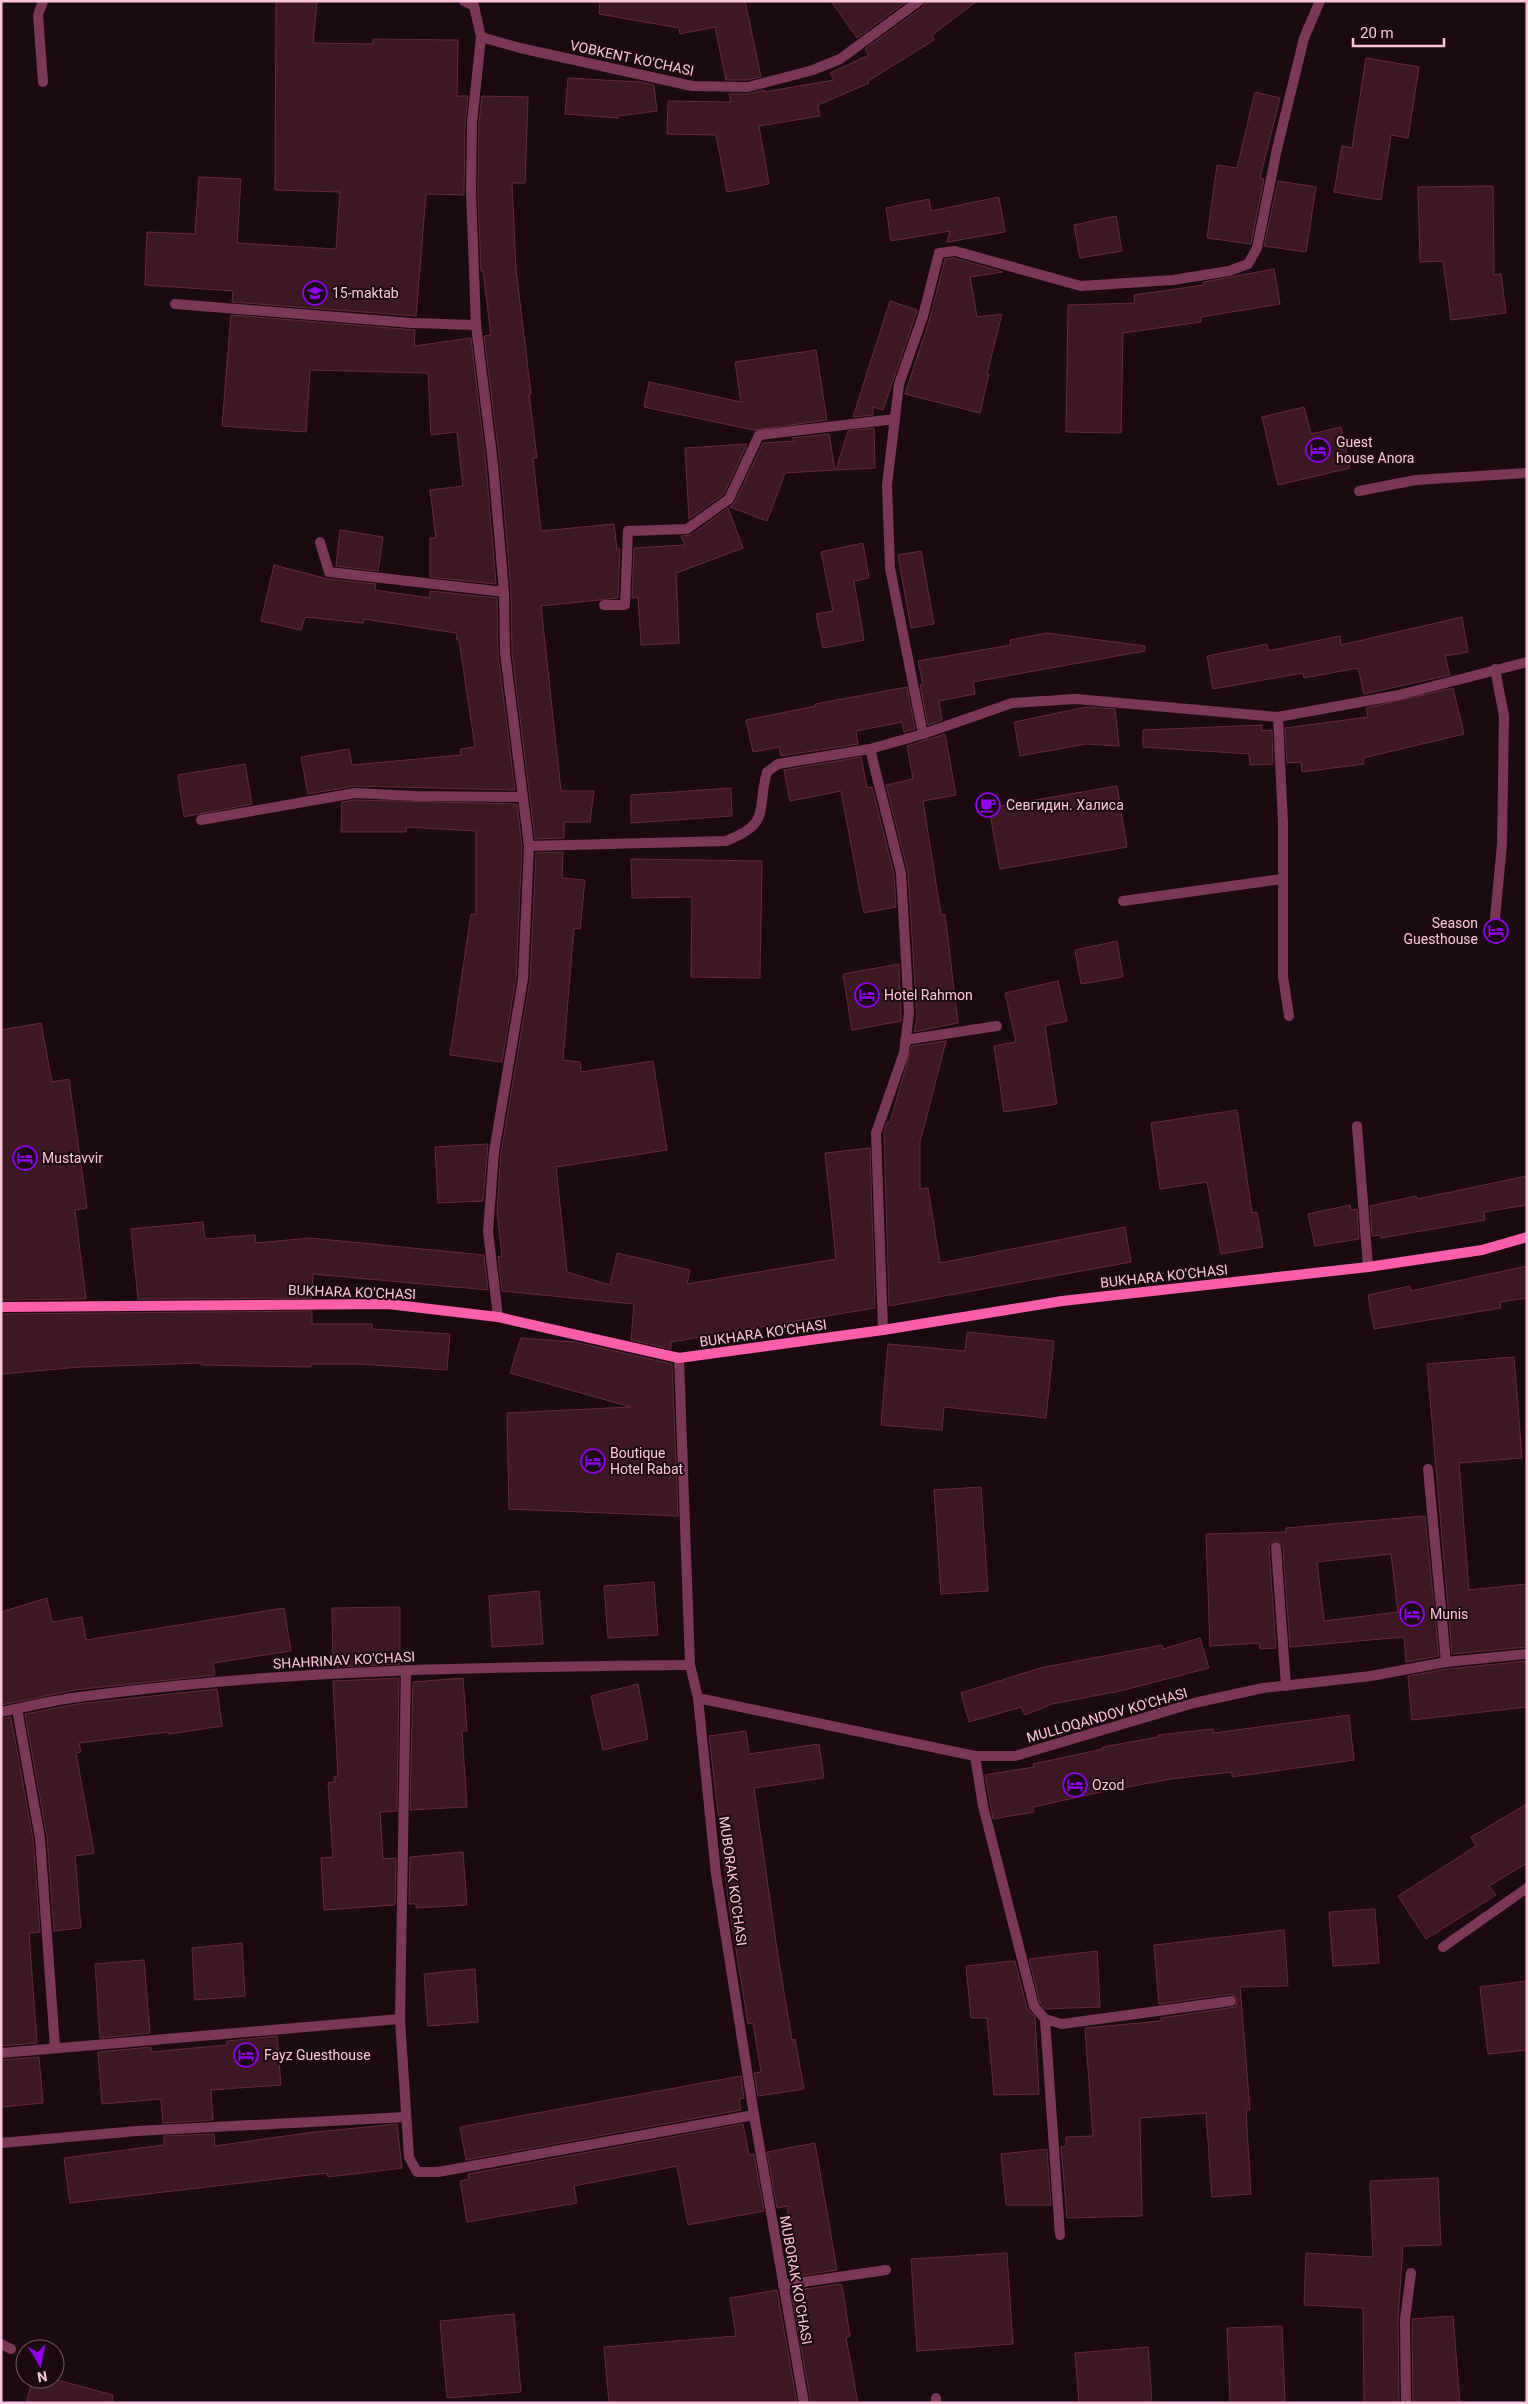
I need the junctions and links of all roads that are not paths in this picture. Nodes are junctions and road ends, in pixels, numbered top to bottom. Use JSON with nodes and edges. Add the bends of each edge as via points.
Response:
{"nodes":[{"id":1,"x":42,"y":1,"type":"edge"},
{"id":2,"x":464,"y":1,"type":"edge"},
{"id":3,"x":918,"y":1,"type":"edge"},
{"id":4,"x":1320,"y":1,"type":"edge"},
{"id":5,"x":474,"y":4,"type":"edge"},
{"id":6,"x":482,"y":37,"type":"junction"},
{"id":7,"x":43,"y":82,"type":"dead end"},
{"id":8,"x":175,"y":304,"type":"dead end"},
{"id":9,"x":476,"y":325,"type":"junction"},
{"id":10,"x":895,"y":418,"type":"junction"},
{"id":11,"x":1527,"y":473,"type":"edge"},
{"id":12,"x":1359,"y":491,"type":"dead end"},
{"id":13,"x":320,"y":542,"type":"dead end"},
{"id":14,"x":504,"y":592,"type":"junction"},
{"id":15,"x":604,"y":606,"type":"dead end"},
{"id":16,"x":1527,"y":662,"type":"edge"},
{"id":17,"x":1495,"y":669,"type":"junction"},
{"id":18,"x":1278,"y":716,"type":"junction"},
{"id":19,"x":922,"y":734,"type":"junction"},
{"id":20,"x":870,"y":749,"type":"junction"},
{"id":21,"x":522,"y":797,"type":"junction"},
{"id":22,"x":201,"y":820,"type":"dead end"},
{"id":23,"x":529,"y":846,"type":"junction"},
{"id":24,"x":1282,"y":879,"type":"junction"},
{"id":25,"x":1123,"y":901,"type":"dead end"},
{"id":26,"x":1494,"y":928,"type":"dead end"},
{"id":27,"x":1289,"y":1016,"type":"dead end"},
{"id":28,"x":997,"y":1026,"type":"dead end"},
{"id":29,"x":905,"y":1040,"type":"junction"},
{"id":30,"x":1357,"y":1126,"type":"dead end"},
{"id":31,"x":1527,"y":1237,"type":"edge"},
{"id":32,"x":1368,"y":1267,"type":"junction"},
{"id":33,"x":1,"y":1307,"type":"edge"},
{"id":34,"x":498,"y":1317,"type":"junction"},
{"id":35,"x":883,"y":1330,"type":"junction"},
{"id":36,"x":679,"y":1358,"type":"junction"},
{"id":37,"x":1428,"y":1469,"type":"dead end"},
{"id":38,"x":1276,"y":1547,"type":"dead end"},
{"id":39,"x":1527,"y":1654,"type":"edge"},
{"id":40,"x":1446,"y":1662,"type":"junction"},
{"id":41,"x":690,"y":1665,"type":"junction"},
{"id":42,"x":406,"y":1670,"type":"junction"},
{"id":43,"x":1286,"y":1686,"type":"junction"},
{"id":44,"x":698,"y":1698,"type":"junction"},
{"id":45,"x":17,"y":1709,"type":"junction"},
{"id":46,"x":1,"y":1712,"type":"edge"},
{"id":47,"x":975,"y":1756,"type":"junction"},
{"id":48,"x":1527,"y":1888,"type":"edge"},
{"id":49,"x":1442,"y":1947,"type":"dead end"},
{"id":50,"x":1231,"y":2001,"type":"dead end"},
{"id":51,"x":400,"y":2019,"type":"junction"},
{"id":52,"x":1046,"y":2020,"type":"junction"},
{"id":53,"x":55,"y":2047,"type":"junction"},
{"id":54,"x":1,"y":2052,"type":"edge"},
{"id":55,"x":754,"y":2115,"type":"junction"},
{"id":56,"x":406,"y":2117,"type":"junction"},
{"id":57,"x":1,"y":2143,"type":"edge"},
{"id":58,"x":1060,"y":2235,"type":"dead end"},
{"id":59,"x":886,"y":2270,"type":"dead end"},
{"id":60,"x":1411,"y":2273,"type":"dead end"},
{"id":61,"x":783,"y":2285,"type":"junction"},
{"id":62,"x":1,"y":2344,"type":"edge"},
{"id":63,"x":11,"y":2349,"type":"dead end"},
{"id":64,"x":804,"y":2403,"type":"edge"},
{"id":65,"x":1406,"y":2403,"type":"edge"}],
"edges":[{"from":1,"to":7,"type":"street","via":[[38,15]]},
{"from":2,"to":5,"type":"street"},
{"from":3,"to":6,"type":"street","name":"VOBKENT KO'CHASI","via":[[840,59],[813,70],[748,87],[692,86]]},
{"from":4,"to":10,"type":"street","via":[[1304,38],[1257,248],[1248,264],[1229,271],[1173,280],[1081,286],[955,251],[939,254],[899,384]]},
{"from":5,"to":6,"type":"street"},
{"from":6,"to":9,"type":"street","via":[[472,123]]},
{"from":8,"to":9,"type":"street"},
{"from":9,"to":14,"type":"street"},
{"from":10,"to":15,"type":"street","via":[[759,435],[729,499],[687,529],[628,532],[625,605]]},
{"from":10,"to":19,"type":"street","via":[[887,485],[890,568]]},
{"from":11,"to":12,"type":"street","via":[[1416,480]]},
{"from":13,"to":14,"type":"street","via":[[329,572]]},
{"from":14,"to":21,"type":"street","via":[[505,653]]},
{"from":16,"to":17,"type":"street"},
{"from":17,"to":18,"type":"street","via":[[1399,695]]},
{"from":17,"to":26,"type":"street","via":[[1504,716],[1502,844]]},
{"from":18,"to":19,"type":"street","via":[[1076,699],[1012,703]]},
{"from":18,"to":24,"type":"street","via":[[1284,824]]},
{"from":19,"to":20,"type":"street"},
{"from":20,"to":23,"type":"street","via":[[778,764],[767,772],[760,818],[746,833],[726,841]]},
{"from":20,"to":29,"type":"street","via":[[901,873],[909,1013]]},
{"from":21,"to":22,"type":"street","via":[[355,793]]},
{"from":21,"to":23,"type":"street"},
{"from":23,"to":34,"type":"street","via":[[523,979],[494,1152],[488,1231]]},
{"from":24,"to":25,"type":"street"},
{"from":24,"to":27,"type":"street","via":[[1283,976]]},
{"from":28,"to":29,"type":"street"},
{"from":29,"to":35,"type":"street","via":[[876,1133]]},
{"from":30,"to":32,"type":"street"},
{"from":31,"to":32,"type":"street","name":"BUKHARA KO'CHASI","via":[[1482,1250]]},
{"from":32,"to":35,"type":"street","name":"BUKHARA KO'CHASI","via":[[1062,1301]]},
{"from":33,"to":34,"type":"street","name":"BUKHARA KO'CHASI","via":[[388,1304]]},
{"from":34,"to":36,"type":"street","name":"BUKHARA KO'CHASI"},
{"from":35,"to":36,"type":"street","name":"BUKHARA KO'CHASI"},
{"from":36,"to":41,"type":"street","name":"MUBORAK KO'CHASI"},
{"from":37,"to":40,"type":"street"},
{"from":38,"to":43,"type":"street"},
{"from":39,"to":40,"type":"street","name":"MULLOQANDOV KO'CHASI"},
{"from":40,"to":43,"type":"street","name":"MULLOQANDOV KO'CHASI","via":[[1371,1676]]},
{"from":41,"to":42,"type":"street","name":"SHAHRINAV KO'CHASI"},
{"from":41,"to":44,"type":"street","name":"MUBORAK KO'CHASI"},
{"from":42,"to":45,"type":"street","name":"SHAHRINAV KO'CHASI","via":[[213,1681],[85,1696]]},
{"from":42,"to":51,"type":"street"},
{"from":43,"to":47,"type":"street","name":"MULLOQANDOV KO'CHASI","via":[[1194,1703],[1015,1756]]},
{"from":44,"to":47,"type":"street","name":"MULLOQANDOV KO'CHASI"},
{"from":44,"to":55,"type":"street","name":"MUBORAK KO'CHASI","via":[[716,1874]]},
{"from":45,"to":46,"type":"street","name":"SHAHRINAV KO'CHASI"},
{"from":45,"to":53,"type":"street","via":[[40,1838]]},
{"from":47,"to":52,"type":"street","via":[[983,1806],[1034,2006]]},
{"from":48,"to":49,"type":"street"},
{"from":50,"to":52,"type":"street","via":[[1062,2024]]},
{"from":51,"to":53,"type":"street"},
{"from":51,"to":56,"type":"street"},
{"from":52,"to":58,"type":"street"},
{"from":53,"to":54,"type":"street"},
{"from":55,"to":56,"type":"street","via":[[438,2172],[417,2172],[409,2158]]},
{"from":55,"to":61,"type":"street","name":"MUBORAK KO'CHASI"},
{"from":56,"to":57,"type":"street","via":[[138,2131]]},
{"from":59,"to":61,"type":"street"},
{"from":60,"to":65,"type":"street","via":[[1405,2320]]},
{"from":61,"to":64,"type":"street","name":"MUBORAK KO'CHASI"},
{"from":62,"to":63,"type":"street"}]}
